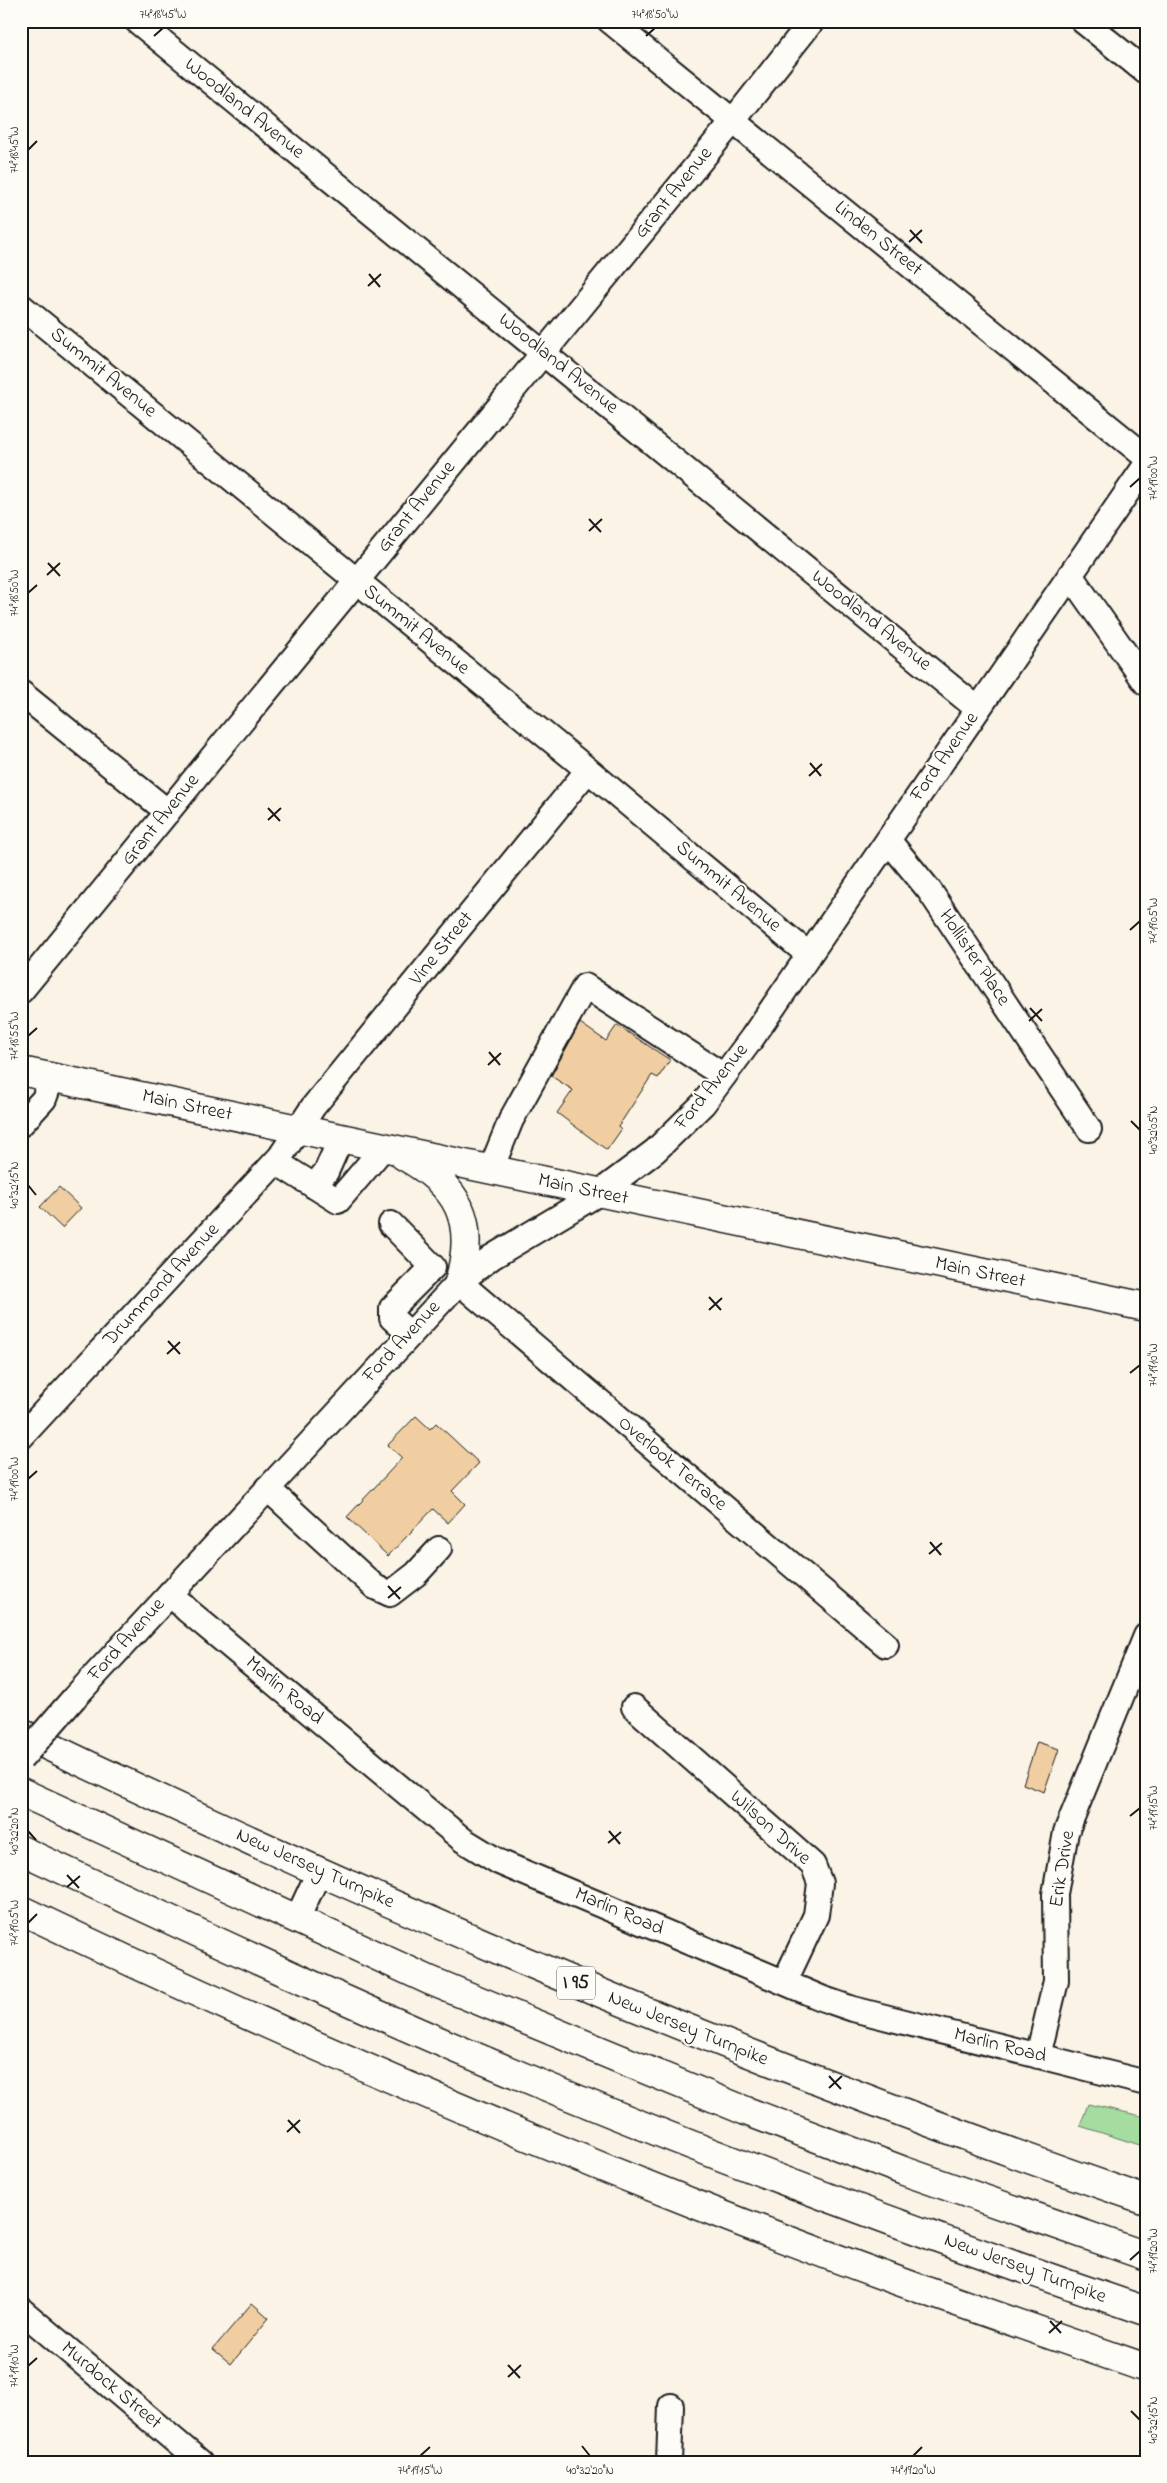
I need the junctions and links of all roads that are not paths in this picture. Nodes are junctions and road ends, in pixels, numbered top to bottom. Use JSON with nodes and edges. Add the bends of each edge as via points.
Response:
{"nodes":[{"id":1,"x":137,"y":21,"type":"edge"},
{"id":2,"x":610,"y":21,"type":"edge"},
{"id":3,"x":812,"y":21,"type":"edge"},
{"id":4,"x":1083,"y":21,"type":"edge"},
{"id":5,"x":1146,"y":72,"type":"edge"},
{"id":6,"x":733,"y":121,"type":"junction"},
{"id":7,"x":21,"y":306,"type":"edge"},
{"id":8,"x":544,"y":352,"type":"junction"},
{"id":9,"x":1146,"y":457,"type":"edge"},
{"id":10,"x":1146,"y":465,"type":"edge"},
{"id":11,"x":1070,"y":575,"type":"junction"},
{"id":12,"x":356,"y":582,"type":"junction"},
{"id":13,"x":1146,"y":683,"type":"edge"},
{"id":14,"x":21,"y":693,"type":"edge"},
{"id":15,"x":978,"y":709,"type":"junction"},
{"id":16,"x":588,"y":770,"type":"junction"},
{"id":17,"x":168,"y":812,"type":"junction"},
{"id":18,"x":888,"y":840,"type":"junction"},
{"id":19,"x":809,"y":955,"type":"junction"},
{"id":20,"x":21,"y":991,"type":"edge"},
{"id":21,"x":21,"y":1071,"type":"edge"},
{"id":22,"x":724,"y":1076,"type":"junction"},
{"id":23,"x":52,"y":1077,"type":"junction"},
{"id":24,"x":21,"y":1124,"type":"edge"},
{"id":25,"x":1089,"y":1128,"type":"dead end"},
{"id":26,"x":298,"y":1129,"type":"junction"},
{"id":27,"x":341,"y":1138,"type":"junction"},
{"id":28,"x":384,"y":1147,"type":"junction"},
{"id":29,"x":276,"y":1162,"type":"junction"},
{"id":30,"x":491,"y":1170,"type":"junction"},
{"id":31,"x":314,"y":1186,"type":"junction"},
{"id":32,"x":599,"y":1193,"type":"junction"},
{"id":33,"x":391,"y":1224,"type":"dead end"},
{"id":34,"x":426,"y":1274,"type":"junction"},
{"id":35,"x":453,"y":1288,"type":"junction"},
{"id":36,"x":1146,"y":1307,"type":"edge"},
{"id":37,"x":410,"y":1334,"type":"junction"},
{"id":38,"x":21,"y":1437,"type":"edge"},
{"id":39,"x":267,"y":1488,"type":"junction"},
{"id":40,"x":439,"y":1548,"type":"dead end"},
{"id":41,"x":170,"y":1593,"type":"junction"},
{"id":42,"x":1146,"y":1636,"type":"edge"},
{"id":43,"x":886,"y":1646,"type":"dead end"},
{"id":44,"x":634,"y":1707,"type":"dead end"},
{"id":45,"x":21,"y":1732,"type":"edge"},
{"id":46,"x":21,"y":1759,"type":"edge"},
{"id":47,"x":21,"y":1792,"type":"edge"},
{"id":48,"x":21,"y":1850,"type":"edge"},
{"id":49,"x":319,"y":1872,"type":"junction"},
{"id":50,"x":21,"y":1910,"type":"edge"},
{"id":51,"x":297,"y":1919,"type":"junction"},
{"id":52,"x":785,"y":1981,"type":"junction"},
{"id":53,"x":1038,"y":2056,"type":"junction"},
{"id":54,"x":1146,"y":2083,"type":"edge"},
{"id":55,"x":1146,"y":2200,"type":"edge"},
{"id":56,"x":1146,"y":2256,"type":"edge"},
{"id":57,"x":21,"y":2310,"type":"edge"},
{"id":58,"x":1146,"y":2311,"type":"edge"},
{"id":59,"x":1146,"y":2368,"type":"edge"},
{"id":60,"x":672,"y":2406,"type":"dead end"},
{"id":61,"x":200,"y":2462,"type":"edge"},
{"id":62,"x":669,"y":2462,"type":"edge"}],
"edges":[{"from":1,"to":8,"type":"street","name":"Woodland Avenue"},
{"from":2,"to":6,"type":"street","name":"Linden Street"},
{"from":3,"to":6,"type":"street","name":"Grant Avenue"},
{"from":4,"to":5,"type":"street"},
{"from":6,"to":8,"type":"street","name":"Grant Avenue"},
{"from":6,"to":9,"type":"street","name":"Linden Street"},
{"from":7,"to":12,"type":"street","name":"Summit Avenue"},
{"from":8,"to":12,"type":"street","name":"Grant Avenue"},
{"from":8,"to":15,"type":"street","name":"Woodland Avenue"},
{"from":10,"to":11,"type":"street","name":"Ford Avenue"},
{"from":11,"to":13,"type":"street"},
{"from":11,"to":15,"type":"street","name":"Ford Avenue"},
{"from":12,"to":16,"type":"street","name":"Summit Avenue"},
{"from":12,"to":17,"type":"street","name":"Grant Avenue"},
{"from":14,"to":17,"type":"street"},
{"from":15,"to":18,"type":"street","name":"Ford Avenue"},
{"from":16,"to":19,"type":"street","name":"Summit Avenue"},
{"from":16,"to":26,"type":"street","name":"Vine Street"},
{"from":17,"to":20,"type":"street","name":"Grant Avenue"},
{"from":18,"to":19,"type":"street","name":"Ford Avenue"},
{"from":18,"to":25,"type":"street","name":"Hollister Place","via":[[929,890]]},
{"from":19,"to":22,"type":"street","name":"Ford Avenue"},
{"from":21,"to":23,"type":"main road","name":"Main Street"},
{"from":22,"to":30,"type":"street","via":[[585,986],[511,1120]]},
{"from":22,"to":32,"type":"street","name":"Ford Avenue","via":[[676,1132]]},
{"from":23,"to":24,"type":"street","via":[[44,1099]]},
{"from":23,"to":26,"type":"main road","name":"Main Street"},
{"from":26,"to":27,"type":"main road","name":"Main Street"},
{"from":26,"to":29,"type":"street","name":"Drummond Avenue"},
{"from":27,"to":28,"type":"main road","name":"Main Street"},
{"from":27,"to":31,"type":"street","via":[[326,1172]]},
{"from":28,"to":30,"type":"main road","name":"Main Street"},
{"from":28,"to":31,"type":"street","via":[[338,1201]]},
{"from":28,"to":35,"type":"main road","via":[[434,1177],[461,1208],[467,1241]]},
{"from":29,"to":31,"type":"street"},
{"from":29,"to":38,"type":"street","name":"Drummond Avenue"},
{"from":30,"to":32,"type":"main road","name":"Main Street"},
{"from":32,"to":35,"type":"street","name":"Ford Avenue","via":[[492,1257]]},
{"from":32,"to":36,"type":"main road","name":"Main Street"},
{"from":33,"to":34,"type":"street","via":[[433,1267]]},
{"from":34,"to":35,"type":"street","name":"Overlook Terrace"},
{"from":34,"to":37,"type":"street","via":[[392,1308],[392,1318]]},
{"from":35,"to":37,"type":"street","name":"Ford Avenue"},
{"from":35,"to":43,"type":"street","name":"Overlook Terrace"},
{"from":37,"to":39,"type":"street","name":"Ford Avenue"},
{"from":39,"to":40,"type":"street","via":[[375,1587],[390,1594],[416,1574]]},
{"from":39,"to":41,"type":"street","name":"Ford Avenue"},
{"from":41,"to":46,"type":"street","name":"Ford Avenue","bridge":true},
{"from":41,"to":52,"type":"street","name":"Marlin Road","via":[[463,1840],[500,1862]]},
{"from":42,"to":53,"type":"street","name":"Erik Drive","via":[[1066,1832],[1055,1894],[1056,1982]]},
{"from":44,"to":52,"type":"street","name":"Wilson Drive","via":[[813,1865],[820,1883],[816,1915]]},
{"from":45,"to":49,"type":"main road","name":"New Jersey Turnpike","number":"I 95"},
{"from":47,"to":51,"type":"main road"},
{"from":48,"to":58,"type":"main road","name":"New Jersey Turnpike","via":[[287,1974],[570,2096],[888,2220]]},
{"from":49,"to":51,"type":"street"},
{"from":49,"to":55,"type":"main road","name":"New Jersey Turnpike","number":"I 95","via":[[596,1992],[766,2060]]},
{"from":50,"to":59,"type":"main road","via":[[264,2023],[540,2141],[879,2274]]},
{"from":51,"to":56,"type":"main road","via":[[429,1980],[746,2111],[904,2171]]},
{"from":52,"to":53,"type":"street","name":"Marlin Road","via":[[853,2009]]},
{"from":53,"to":54,"type":"street","name":"Marlin Road"},
{"from":57,"to":61,"type":"street","name":"Murdock Street"},
{"from":60,"to":62,"type":"street"}]}
